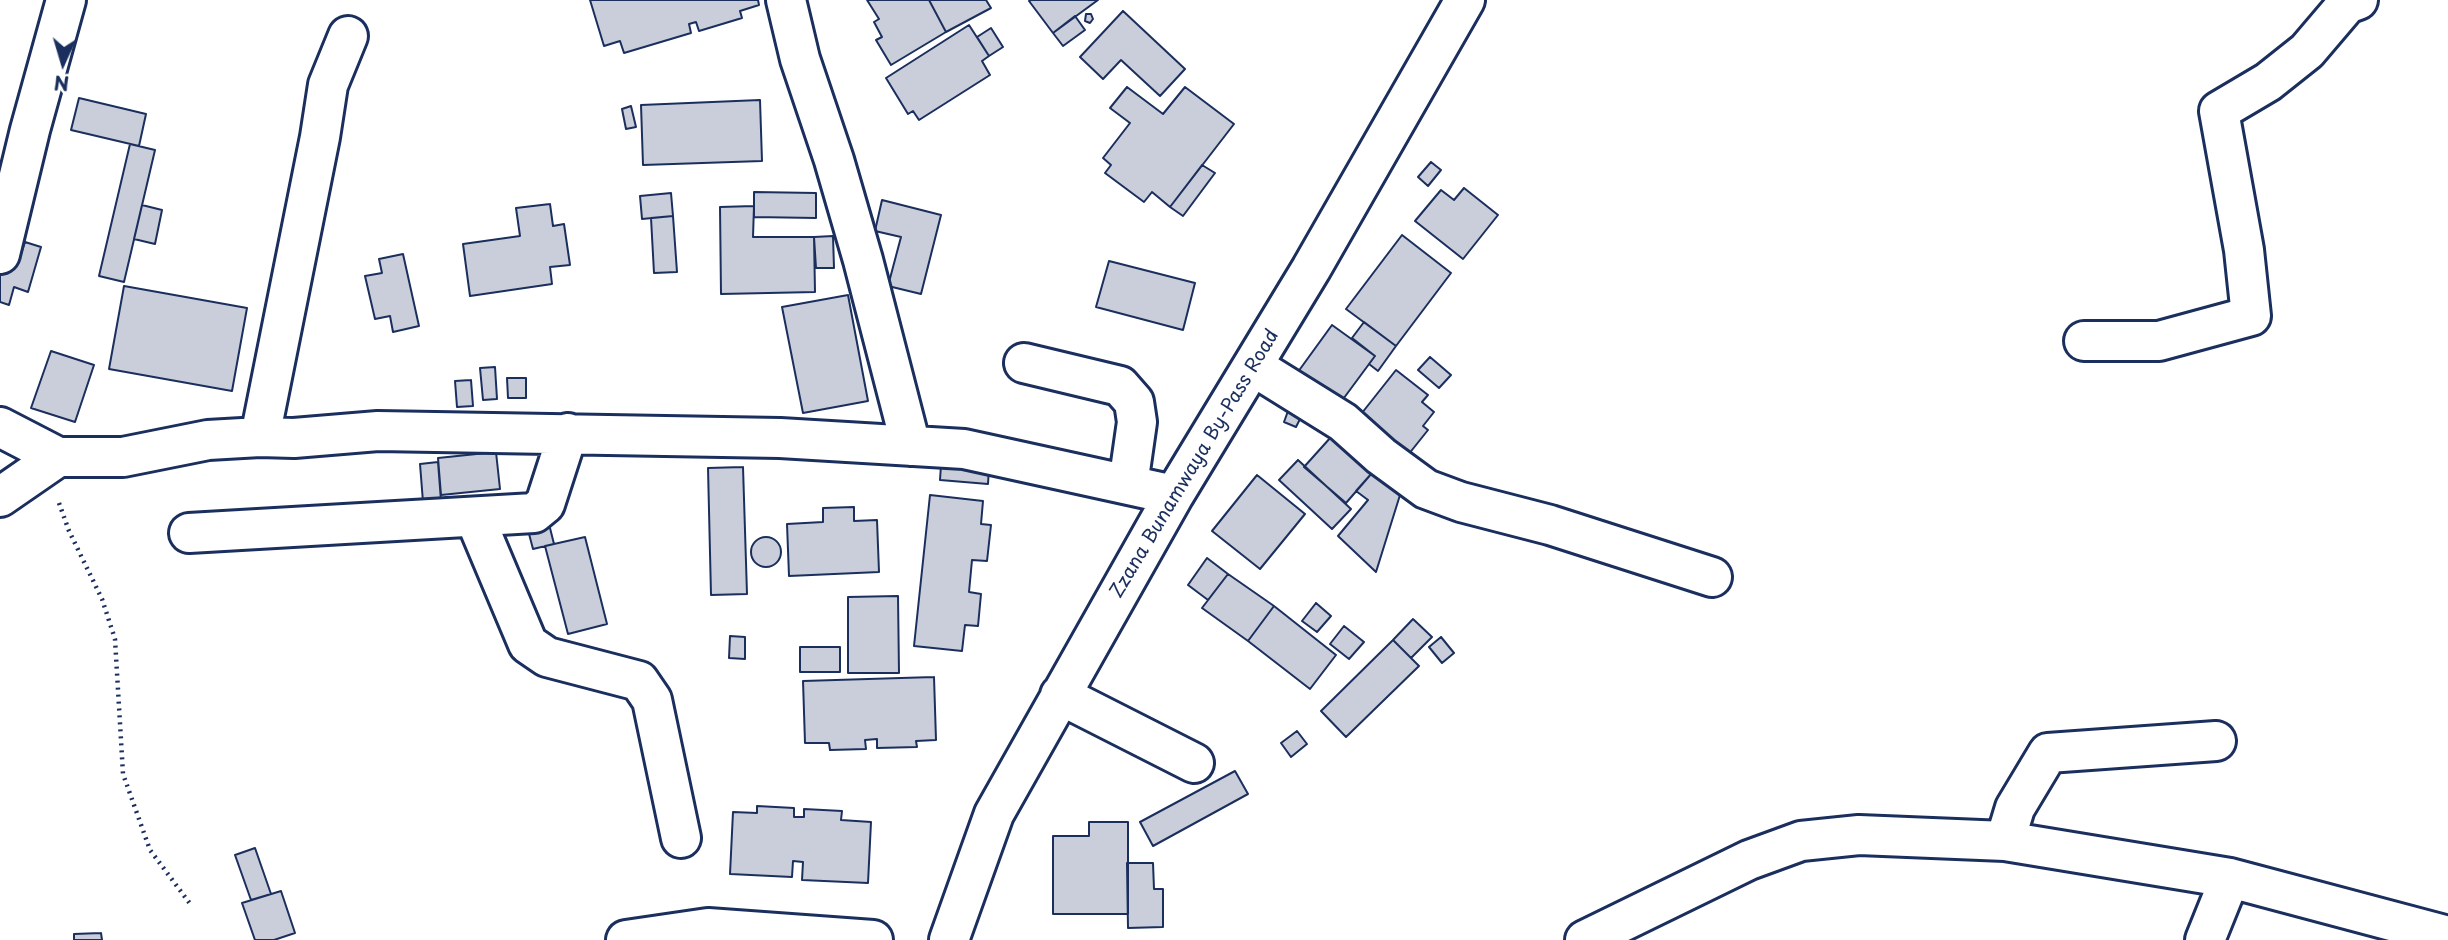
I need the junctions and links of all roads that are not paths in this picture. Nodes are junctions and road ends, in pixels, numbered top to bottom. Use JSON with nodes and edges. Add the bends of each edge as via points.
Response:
{"nodes":[{"id":1,"x":66,"y":0,"type":"edge"},
{"id":2,"x":786,"y":0,"type":"edge"},
{"id":3,"x":2358,"y":0,"type":"edge"},
{"id":4,"x":1452,"y":6,"type":"edge"},
{"id":5,"x":348,"y":36,"type":"dead end"},
{"id":6,"x":0,"y":254,"type":"edge"},
{"id":7,"x":2084,"y":341,"type":"dead end"},
{"id":8,"x":1024,"y":363,"type":"dead end"},
{"id":9,"x":1253,"y":366,"type":"junction"},
{"id":10,"x":0,"y":427,"type":"edge"},
{"id":11,"x":568,"y":433,"type":"junction"},
{"id":12,"x":260,"y":437,"type":"junction"},
{"id":13,"x":911,"y":446,"type":"junction"},
{"id":14,"x":58,"y":457,"type":"junction"},
{"id":15,"x":1128,"y":485,"type":"junction"},
{"id":16,"x":1174,"y":495,"type":"junction"},
{"id":17,"x":0,"y":497,"type":"edge"},
{"id":18,"x":475,"y":518,"type":"junction"},
{"id":19,"x":188,"y":533,"type":"dead end"},
{"id":20,"x":1712,"y":577,"type":"dead end"},
{"id":21,"x":1060,"y":695,"type":"junction"},
{"id":22,"x":2216,"y":741,"type":"dead end"},
{"id":23,"x":1194,"y":763,"type":"dead end"},
{"id":24,"x":681,"y":838,"type":"dead end"},
{"id":25,"x":2005,"y":841,"type":"junction"},
{"id":26,"x":2230,"y":878,"type":"junction"},
{"id":27,"x":2346,"y":924,"type":"edge"},
{"id":28,"x":2448,"y":936,"type":"edge"},
{"id":29,"x":626,"y":940,"type":"edge"},
{"id":30,"x":873,"y":940,"type":"edge"},
{"id":31,"x":949,"y":940,"type":"edge"},
{"id":32,"x":1585,"y":940,"type":"edge"},
{"id":33,"x":2205,"y":940,"type":"edge"}],
"edges":[{"from":1,"to":6,"type":"street"},
{"from":2,"to":13,"type":"street","via":[[863,260]]},
{"from":3,"to":7,"type":"street","via":[[2347,4],[2307,51],[2268,82],[2219,111],[2251,316],[2159,341]]},
{"from":4,"to":9,"type":"street","name":"Zzana Bunamwaya By-Pass Road"},
{"from":5,"to":12,"type":"street","via":[[328,85]]},
{"from":8,"to":15,"type":"street","via":[[1120,386],[1134,402],[1138,422]]},
{"from":9,"to":16,"type":"street","name":"Zzana Bunamwaya By-Pass Road"},
{"from":9,"to":20,"type":"street","via":[[1343,422],[1426,489]]},
{"from":10,"to":14,"type":"street"},
{"from":11,"to":12,"type":"street","via":[[378,430]]},
{"from":11,"to":13,"type":"street"},
{"from":11,"to":18,"type":"street","via":[[545,504],[534,513]]},
{"from":12,"to":14,"type":"street","via":[[208,440],[123,457]]},
{"from":13,"to":15,"type":"street","via":[[964,449]]},
{"from":14,"to":17,"type":"street"},
{"from":15,"to":16,"type":"street"},
{"from":16,"to":21,"type":"street","name":"Zzana Bunamwaya By-Pass Road"},
{"from":18,"to":19,"type":"street"},
{"from":18,"to":24,"type":"street","via":[[528,644],[547,657],[639,681],[652,700]]},
{"from":21,"to":23,"type":"street"},
{"from":21,"to":31,"type":"street","name":"Zzana Bunamwaya By-Pass Road","via":[[993,814]]},
{"from":22,"to":25,"type":"street","via":[[2048,752],[2015,808]]},
{"from":25,"to":26,"type":"street"},
{"from":25,"to":32,"type":"street","via":[[1859,835],[1801,841],[1749,860]]},
{"from":26,"to":27,"type":"street"},
{"from":26,"to":33,"type":"street"},
{"from":27,"to":28,"type":"street"},
{"from":29,"to":30,"type":"street","via":[[709,928]]}]}
